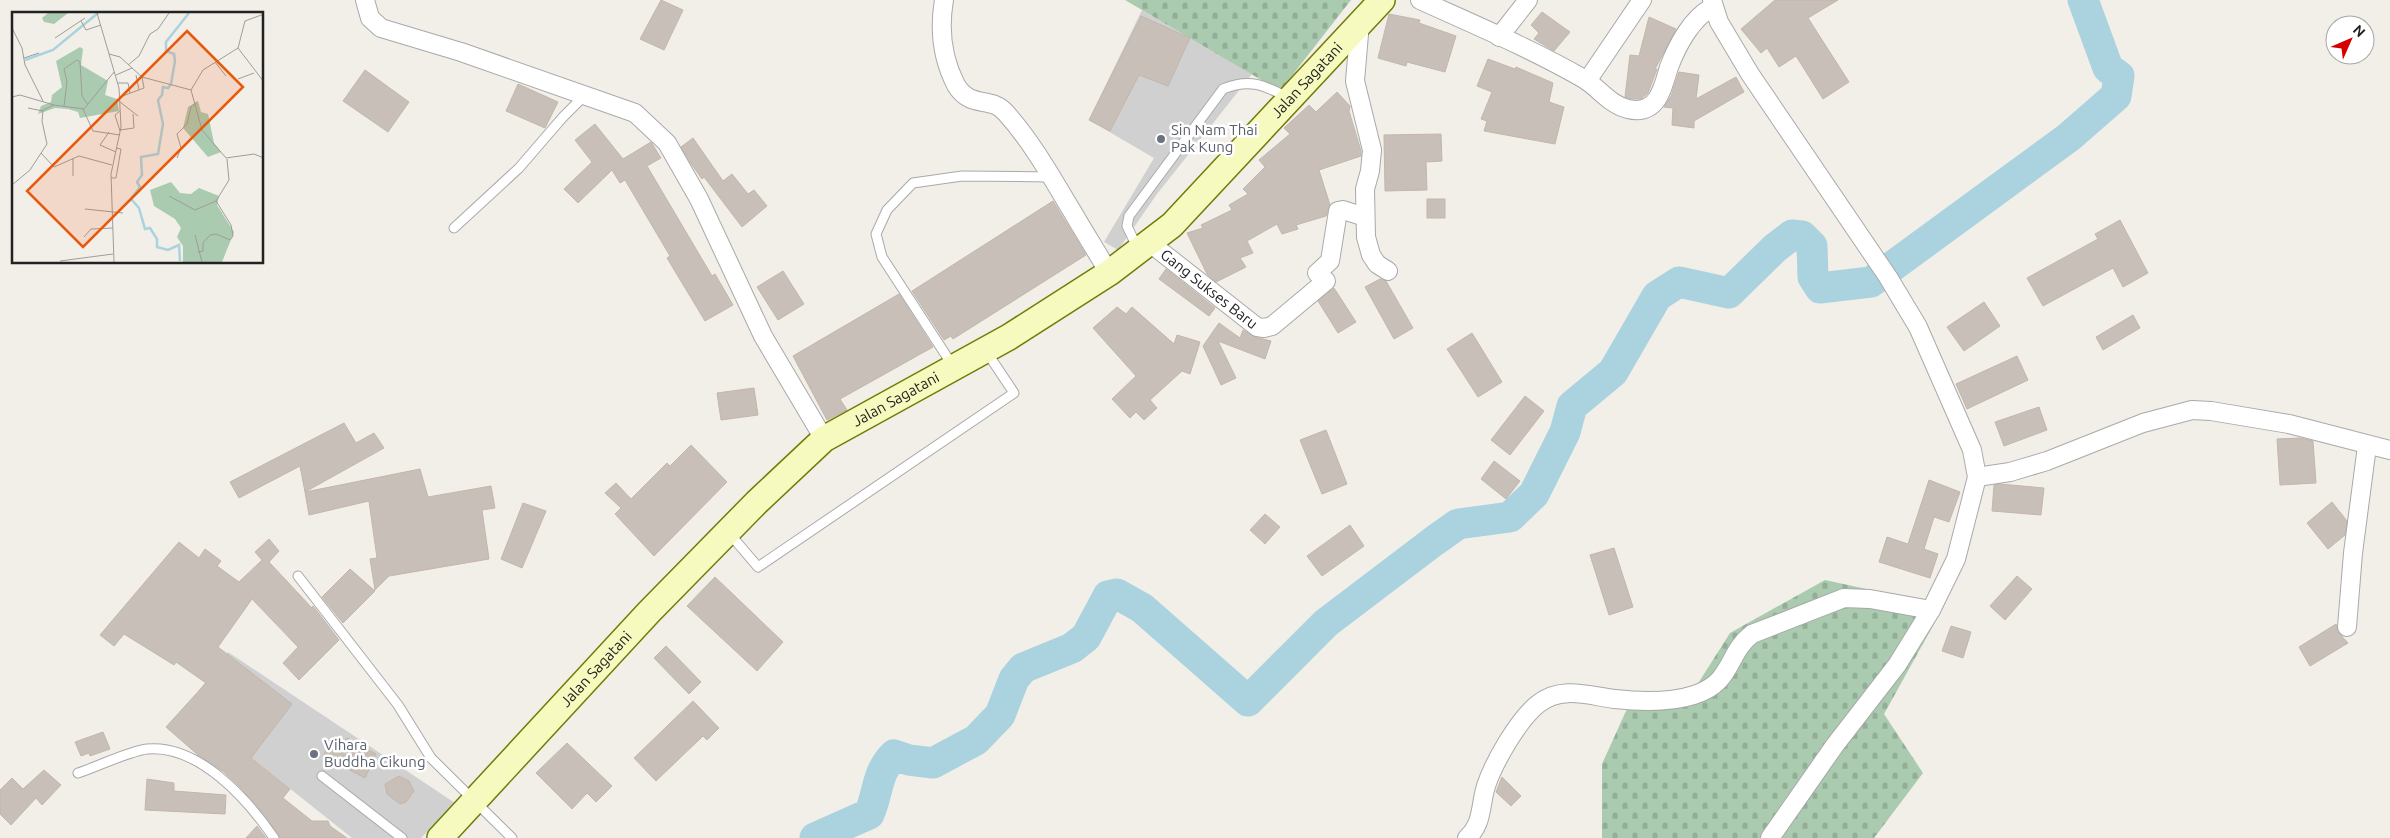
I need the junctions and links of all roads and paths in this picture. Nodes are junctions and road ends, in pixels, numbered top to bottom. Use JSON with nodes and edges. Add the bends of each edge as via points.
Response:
{"nodes":[{"id":1,"x":365,"y":0,"type":"edge"},
{"id":2,"x":944,"y":0,"type":"edge"},
{"id":3,"x":1382,"y":0,"type":"edge"},
{"id":4,"x":1420,"y":0,"type":"edge"},
{"id":5,"x":1528,"y":0,"type":"edge"},
{"id":6,"x":1642,"y":0,"type":"edge"},
{"id":7,"x":1712,"y":4,"type":"edge"},
{"id":8,"x":1360,"y":22,"type":"junction"},
{"id":9,"x":1499,"y":37,"type":"junction"},
{"id":10,"x":1587,"y":81,"type":"junction"},
{"id":11,"x":584,"y":96,"type":"junction"},
{"id":12,"x":1290,"y":98,"type":"junction"},
{"id":13,"x":1052,"y":177,"type":"junction"},
{"id":14,"x":1365,"y":217,"type":"junction"},
{"id":15,"x":454,"y":228,"type":"dead end"},
{"id":16,"x":1144,"y":247,"type":"junction"},
{"id":17,"x":1388,"y":271,"type":"dead end"},
{"id":18,"x":1109,"y":273,"type":"junction"},
{"id":19,"x":985,"y":350,"type":"junction"},
{"id":20,"x":954,"y":368,"type":"junction"},
{"id":21,"x":824,"y":440,"type":"junction"},
{"id":22,"x":2367,"y":446,"type":"junction"},
{"id":23,"x":2390,"y":450,"type":"edge"},
{"id":24,"x":1977,"y":477,"type":"junction"},
{"id":25,"x":728,"y":532,"type":"junction"},
{"id":26,"x":298,"y":576,"type":"dead end"},
{"id":27,"x":1930,"y":610,"type":"junction"},
{"id":28,"x":2347,"y":627,"type":"dead end"},
{"id":29,"x":78,"y":773,"type":"dead end"},
{"id":30,"x":322,"y":776,"type":"dead end"},
{"id":31,"x":474,"y":802,"type":"junction"},
{"id":32,"x":274,"y":838,"type":"edge"},
{"id":33,"x":402,"y":838,"type":"edge"},
{"id":34,"x":440,"y":838,"type":"edge"},
{"id":35,"x":512,"y":838,"type":"edge"},
{"id":36,"x":1467,"y":838,"type":"edge"},
{"id":37,"x":1770,"y":838,"type":"edge"}],
"edges":[{"from":1,"to":11,"type":"street","via":[[370,18],[380,28],[462,52]]},
{"from":2,"to":13,"type":"street","via":[[940,23],[944,50],[956,84],[974,102],[994,104],[1005,111]]},
{"from":3,"to":8,"type":"street","name":"Jalan Sagatani"},
{"from":4,"to":9,"type":"street"},
{"from":5,"to":9,"type":"street"},
{"from":6,"to":10,"type":"street"},
{"from":7,"to":10,"type":"street","via":[[1684,36],[1659,97],[1651,107],[1626,109]]},
{"from":7,"to":24,"type":"street","via":[[1750,74],[1888,277],[1918,328],[1972,450]]},
{"from":8,"to":12,"type":"street","name":"Jalan Sagatani"},
{"from":8,"to":14,"type":"street","via":[[1355,81],[1372,150],[1365,190]]},
{"from":9,"to":10,"type":"street"},
{"from":11,"to":15,"type":"lane","via":[[519,168]]},
{"from":11,"to":21,"type":"street","via":[[635,113],[667,143],[699,199],[763,336]]},
{"from":12,"to":16,"type":"street","name":"Jalan Sagatani","via":[[1172,225]]},
{"from":12,"to":16,"type":"lane","via":[[1254,84],[1238,83],[1223,89],[1129,216],[1127,226]]},
{"from":13,"to":18,"type":"street"},
{"from":13,"to":20,"type":"lane","via":[[962,176],[913,183],[887,210],[876,234],[882,257]]},
{"from":14,"to":16,"type":"street","name":"Gang Sukses Baru","via":[[1338,211],[1330,261],[1318,273],[1326,281],[1272,326],[1264,328]]},
{"from":14,"to":17,"type":"street","via":[[1371,255]]},
{"from":16,"to":18,"type":"street","name":"Jalan Sagatani"},
{"from":18,"to":19,"type":"street","name":"Jalan Sagatani"},
{"from":19,"to":20,"type":"street","name":"Jalan Sagatani"},
{"from":19,"to":25,"type":"lane","via":[[1014,393],[758,566]]},
{"from":20,"to":21,"type":"street","name":"Jalan Sagatani"},
{"from":21,"to":25,"type":"street","name":"Jalan Sagatani"},
{"from":22,"to":23,"type":"street"},
{"from":22,"to":24,"type":"street","via":[[2289,424],[2192,410],[2143,423],[2047,461]]},
{"from":22,"to":28,"type":"street"},
{"from":24,"to":27,"type":"street","via":[[1956,559]]},
{"from":25,"to":31,"type":"street","name":"Jalan Sagatani","via":[[649,612]]},
{"from":26,"to":31,"type":"lane","via":[[398,705],[431,758]]},
{"from":27,"to":36,"type":"street","via":[[1844,598],[1752,634],[1720,680],[1693,696],[1662,701],[1614,699],[1585,693],[1548,698],[1526,715],[1497,761],[1486,785],[1479,822]]},
{"from":27,"to":37,"type":"street","via":[[1897,665],[1835,745]]},
{"from":29,"to":32,"type":"lane","via":[[146,749],[176,753],[220,776]]},
{"from":30,"to":33,"type":"lane"},
{"from":31,"to":34,"type":"street","name":"Jalan Sagatani"},
{"from":31,"to":35,"type":"lane"}]}
